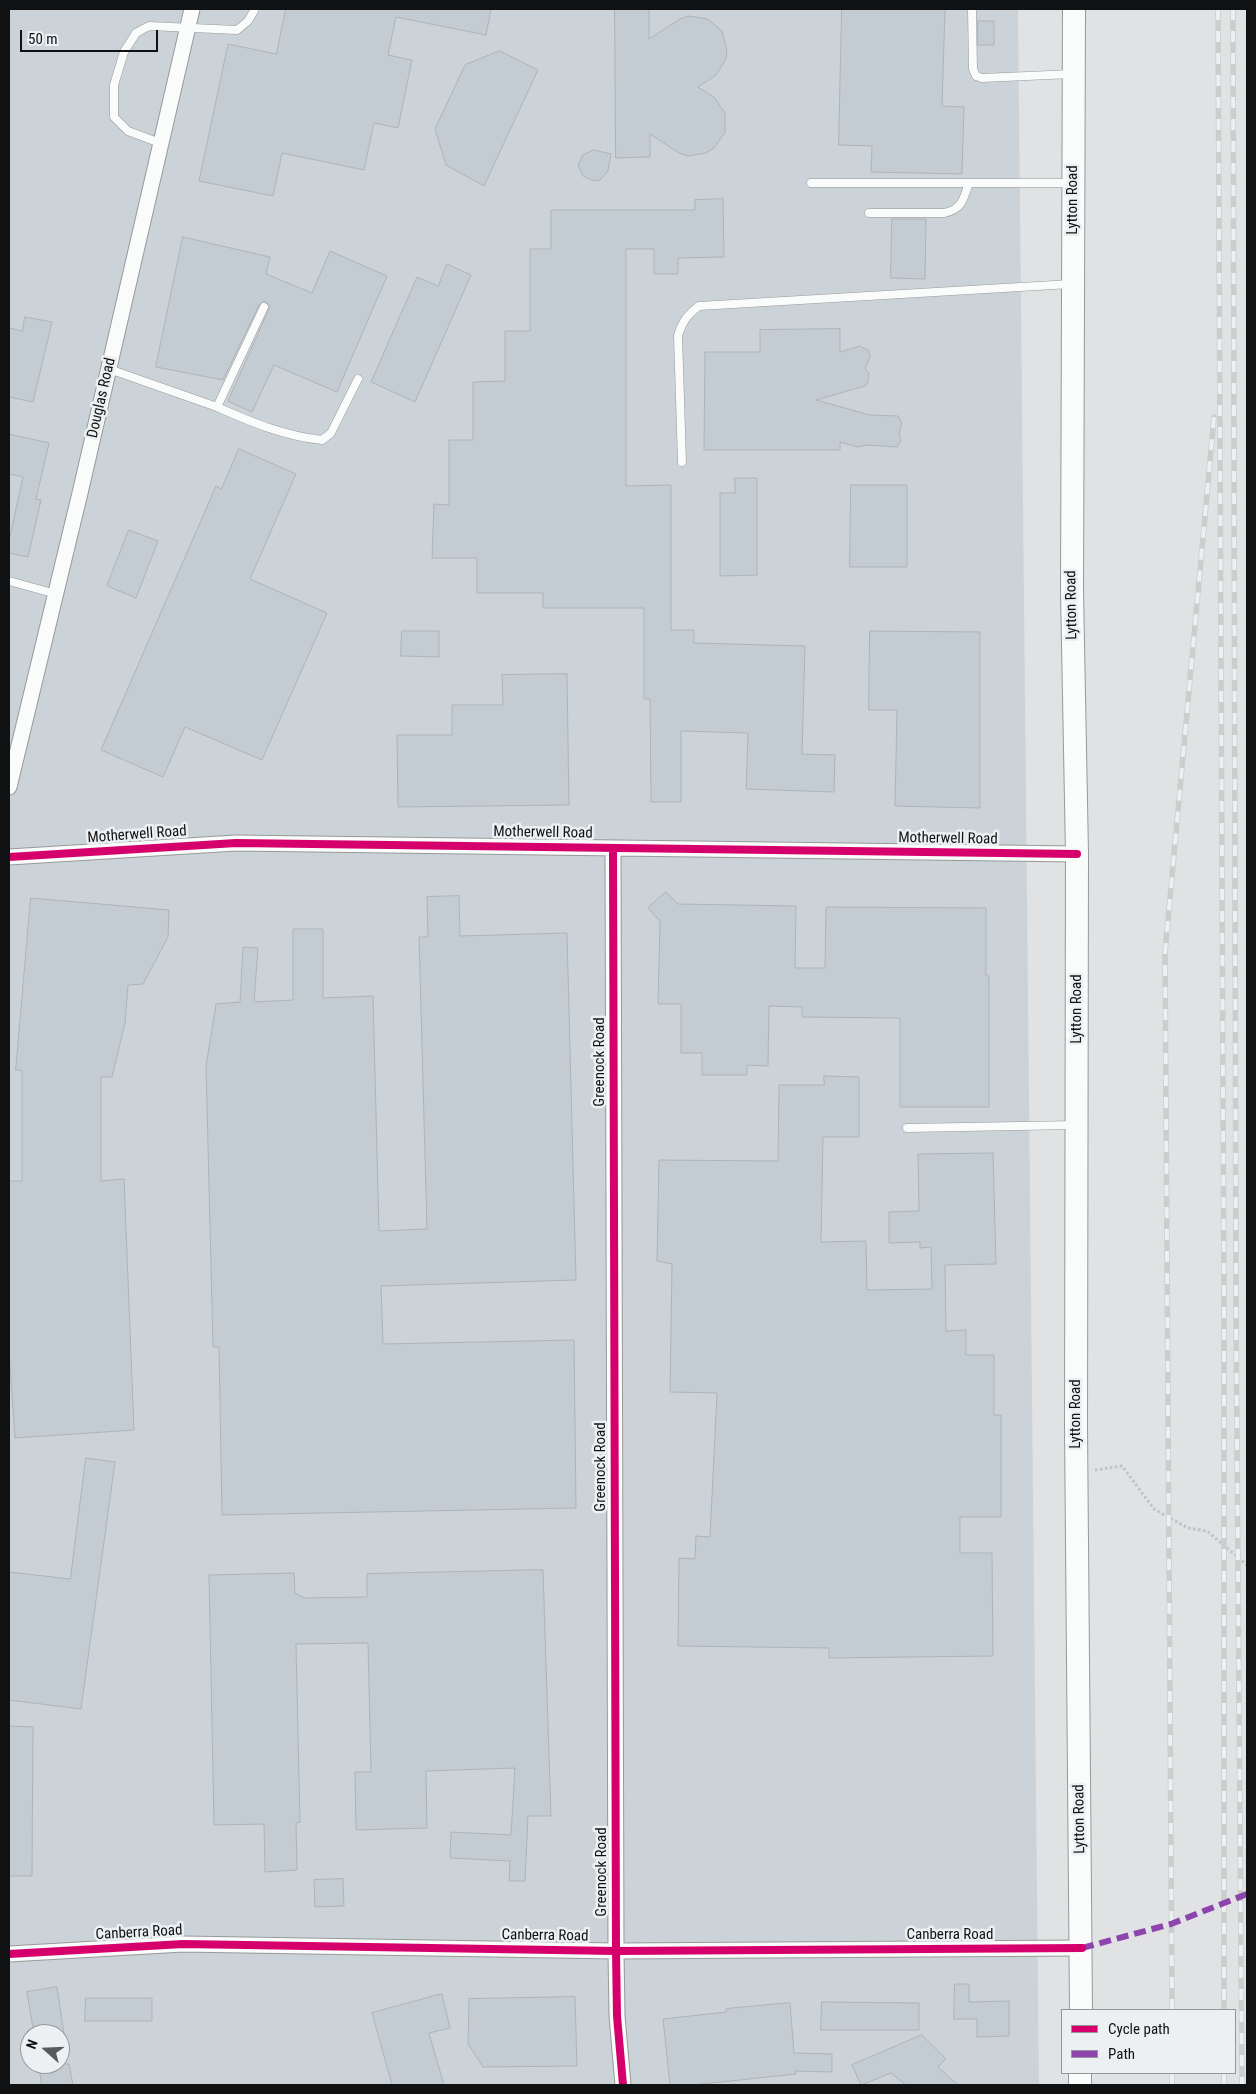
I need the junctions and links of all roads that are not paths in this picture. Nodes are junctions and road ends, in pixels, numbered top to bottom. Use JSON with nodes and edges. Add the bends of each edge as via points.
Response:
{"nodes":[{"id":1,"x":192,"y":9,"type":"edge"},
{"id":2,"x":255,"y":9,"type":"edge"},
{"id":3,"x":972,"y":9,"type":"edge"},
{"id":4,"x":1074,"y":9,"type":"edge"},
{"id":5,"x":188,"y":27,"type":"junction"},
{"id":6,"x":1074,"y":74,"type":"junction"},
{"id":7,"x":160,"y":142,"type":"junction"},
{"id":8,"x":811,"y":183,"type":"dead end"},
{"id":9,"x":969,"y":183,"type":"junction"},
{"id":10,"x":1074,"y":183,"type":"junction"},
{"id":11,"x":869,"y":213,"type":"dead end"},
{"id":12,"x":1073,"y":284,"type":"junction"},
{"id":13,"x":264,"y":307,"type":"dead end"},
{"id":14,"x":109,"y":369,"type":"junction"},
{"id":15,"x":358,"y":379,"type":"dead end"},
{"id":16,"x":217,"y":407,"type":"junction"},
{"id":17,"x":682,"y":462,"type":"dead end"},
{"id":18,"x":9,"y":581,"type":"edge"},
{"id":19,"x":56,"y":594,"type":"junction"},
{"id":20,"x":9,"y":787,"type":"edge"},
{"id":21,"x":613,"y":848,"type":"junction"},
{"id":22,"x":1077,"y":854,"type":"junction"},
{"id":23,"x":9,"y":857,"type":"edge"},
{"id":24,"x":1076,"y":1125,"type":"junction"},
{"id":25,"x":908,"y":1128,"type":"dead end"},
{"id":26,"x":1082,"y":1948,"type":"junction"},
{"id":27,"x":616,"y":1951,"type":"junction"},
{"id":28,"x":9,"y":1954,"type":"edge"},
{"id":29,"x":1081,"y":2009,"type":"edge"},
{"id":30,"x":623,"y":2085,"type":"edge"}],
"edges":[{"from":1,"to":5,"type":"street","name":"Douglas Road"},
{"from":2,"to":5,"type":"lane","via":[[237,30]]},
{"from":3,"to":6,"type":"lane","via":[[976,76]]},
{"from":4,"to":6,"type":"main road","name":"Lytton Road"},
{"from":5,"to":7,"type":"street","name":"Douglas Road"},
{"from":5,"to":7,"type":"lane","via":[[149,26],[136,33],[124,52],[114,85],[114,117],[128,131]]},
{"from":6,"to":10,"type":"main road","name":"Lytton Road"},
{"from":7,"to":14,"type":"street","name":"Douglas Road"},
{"from":8,"to":9,"type":"lane"},
{"from":9,"to":10,"type":"lane"},
{"from":9,"to":11,"type":"lane","via":[[960,206],[955,210],[944,213]]},
{"from":10,"to":12,"type":"main road","name":"Lytton Road"},
{"from":12,"to":17,"type":"lane","via":[[699,306],[689,313],[678,336]]},
{"from":12,"to":22,"type":"main road","name":"Lytton Road","via":[[1072,591]]},
{"from":13,"to":16,"type":"lane"},
{"from":14,"to":16,"type":"lane"},
{"from":14,"to":19,"type":"street","name":"Douglas Road"},
{"from":15,"to":16,"type":"lane","via":[[331,433],[322,440],[262,427]]},
{"from":18,"to":19,"type":"lane"},
{"from":19,"to":20,"type":"street","name":"Douglas Road"},
{"from":21,"to":22,"type":"street","name":"Motherwell Road"},
{"from":21,"to":23,"type":"street","name":"Motherwell Road","via":[[236,843]]},
{"from":21,"to":27,"type":"street","name":"Greenock Road"},
{"from":22,"to":24,"type":"main road","name":"Lytton Road"},
{"from":24,"to":25,"type":"lane"},
{"from":24,"to":26,"type":"main road","name":"Lytton Road","via":[[1076,1472]]},
{"from":26,"to":27,"type":"street","name":"Canberra Road"},
{"from":26,"to":29,"type":"main road","name":"Lytton Road"},
{"from":27,"to":28,"type":"street","name":"Canberra Road","via":[[183,1944]]},
{"from":27,"to":30,"type":"street","name":"Greenock Road"}]}
